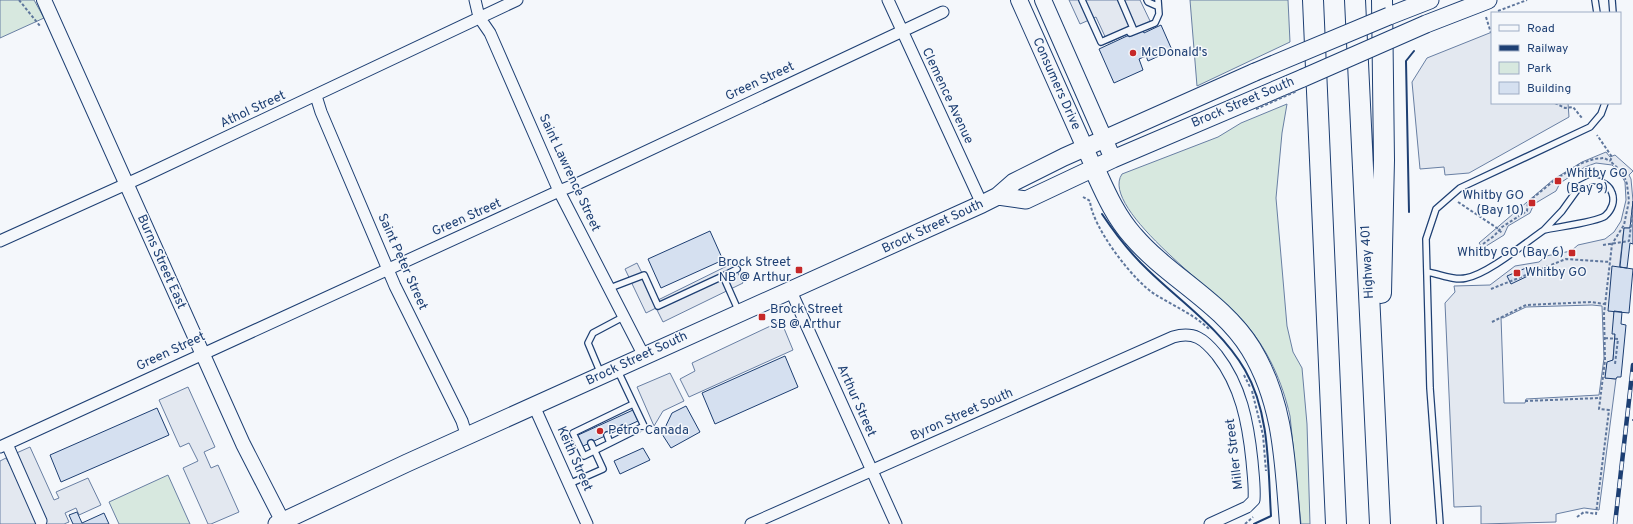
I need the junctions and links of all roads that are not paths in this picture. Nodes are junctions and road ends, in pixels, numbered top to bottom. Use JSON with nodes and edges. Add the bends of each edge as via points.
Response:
{"nodes":[{"id":1,"x":44,"y":0,"type":"edge"},
{"id":2,"x":475,"y":0,"type":"edge"},
{"id":3,"x":517,"y":0,"type":"edge"},
{"id":4,"x":888,"y":0,"type":"edge"},
{"id":5,"x":1019,"y":0,"type":"edge"},
{"id":6,"x":1043,"y":0,"type":"edge"},
{"id":7,"x":1082,"y":0,"type":"edge"},
{"id":8,"x":1121,"y":0,"type":"edge"},
{"id":9,"x":1147,"y":0,"type":"edge"},
{"id":10,"x":1302,"y":0,"type":"edge"},
{"id":11,"x":1312,"y":0,"type":"edge"},
{"id":12,"x":1355,"y":0,"type":"edge"},
{"id":13,"x":1595,"y":0,"type":"edge"},
{"id":14,"x":1612,"y":0,"type":"edge"},
{"id":15,"x":1428,"y":1,"type":"edge"},
{"id":16,"x":1157,"y":3,"type":"edge"},
{"id":17,"x":1385,"y":8,"type":"edge"},
{"id":18,"x":1487,"y":8,"type":"edge"},
{"id":19,"x":943,"y":12,"type":"dead end"},
{"id":20,"x":1597,"y":12,"type":"edge"},
{"id":21,"x":1613,"y":12,"type":"edge"},
{"id":22,"x":479,"y":17,"type":"junction"},
{"id":23,"x":901,"y":30,"type":"junction"},
{"id":24,"x":1103,"y":41,"type":"junction"},
{"id":25,"x":316,"y":96,"type":"junction"},
{"id":26,"x":1605,"y":104,"type":"edge"},
{"id":27,"x":1105,"y":139,"type":"junction"},
{"id":28,"x":1085,"y":148,"type":"junction"},
{"id":29,"x":1113,"y":159,"type":"junction"},
{"id":30,"x":1094,"y":168,"type":"junction"},
{"id":31,"x":126,"y":184,"type":"junction"},
{"id":32,"x":559,"y":191,"type":"junction"},
{"id":33,"x":998,"y":196,"type":"junction"},
{"id":34,"x":982,"y":204,"type":"junction"},
{"id":35,"x":1544,"y":230,"type":"junction"},
{"id":36,"x":0,"y":242,"type":"edge"},
{"id":37,"x":388,"y":269,"type":"junction"},
{"id":38,"x":736,"y":269,"type":"dead end"},
{"id":39,"x":1427,"y":272,"type":"junction"},
{"id":40,"x":723,"y":276,"type":"junction"},
{"id":41,"x":610,"y":288,"type":"junction"},
{"id":42,"x":790,"y":290,"type":"junction"},
{"id":43,"x":739,"y":313,"type":"junction"},
{"id":44,"x":625,"y":316,"type":"junction"},
{"id":45,"x":1186,"y":334,"type":"joint"},
{"id":46,"x":1328,"y":336,"type":"junction"},
{"id":47,"x":202,"y":353,"type":"junction"},
{"id":48,"x":644,"y":356,"type":"junction"},
{"id":49,"x":609,"y":372,"type":"junction"},
{"id":50,"x":633,"y":404,"type":"junction"},
{"id":51,"x":534,"y":406,"type":"junction"},
{"id":52,"x":622,"y":428,"type":"dead end"},
{"id":53,"x":607,"y":435,"type":"dead end"},
{"id":54,"x":626,"y":435,"type":"junction"},
{"id":55,"x":467,"y":437,"type":"junction"},
{"id":56,"x":591,"y":443,"type":"dead end"},
{"id":57,"x":610,"y":443,"type":"junction"},
{"id":58,"x":3,"y":446,"type":"edge"},
{"id":59,"x":594,"y":450,"type":"junction"},
{"id":60,"x":872,"y":470,"type":"junction"},
{"id":61,"x":1378,"y":475,"type":"junction"},
{"id":62,"x":569,"y":484,"type":"junction"},
{"id":63,"x":41,"y":521,"type":"dead end"},
{"id":64,"x":282,"y":523,"type":"edge"},
{"id":65,"x":587,"y":524,"type":"edge"},
{"id":66,"x":751,"y":524,"type":"edge"},
{"id":67,"x":896,"y":524,"type":"edge"},
{"id":68,"x":1210,"y":524,"type":"edge"},
{"id":69,"x":1290,"y":524,"type":"edge"},
{"id":70,"x":1336,"y":524,"type":"edge"},
{"id":71,"x":1380,"y":524,"type":"edge"},
{"id":72,"x":1388,"y":524,"type":"edge"},
{"id":73,"x":1440,"y":524,"type":"edge"}],
"edges":[{"from":1,"to":31,"type":"street","name":"Burns Street East"},
{"from":2,"to":22,"type":"street","name":"Saint Lawrence Street"},
{"from":3,"to":22,"type":"street","name":"Athol Street"},
{"from":4,"to":23,"type":"street","name":"Clemence Avenue"},
{"from":5,"to":28,"type":"main road","name":"Consumers Drive"},
{"from":6,"to":27,"type":"main road","name":"Consumers Drive"},
{"from":7,"to":24,"type":"lane","via":[[1101,42]]},
{"from":8,"to":24,"type":"lane","via":[[1133,28]]},
{"from":9,"to":16,"type":"lane"},
{"from":10,"to":46,"type":"highway"},
{"from":11,"to":46,"type":"highway"},
{"from":12,"to":61,"type":"highway","name":"Highway 401"},
{"from":13,"to":20,"type":"lane"},
{"from":14,"to":21,"type":"lane"},
{"from":15,"to":17,"type":"main road","name":"Brock Street South"},
{"from":16,"to":24,"type":"lane","via":[[1159,14],[1155,22],[1112,41]]},
{"from":17,"to":27,"type":"main road","name":"Brock Street South","bridge":true,"via":[[1255,72]]},
{"from":17,"to":61,"type":"highway"},
{"from":18,"to":29,"type":"main road","name":"Brock Street South","bridge":true,"via":[[1426,24]]},
{"from":19,"to":23,"type":"street","name":"Green Street"},
{"from":22,"to":25,"type":"street","name":"Athol Street"},
{"from":22,"to":32,"type":"street","name":"Saint Lawrence Street","via":[[490,33]]},
{"from":23,"to":32,"type":"street","name":"Green Street"},
{"from":23,"to":34,"type":"street","name":"Clemence Avenue"},
{"from":25,"to":31,"type":"street","name":"Athol Street"},
{"from":25,"to":37,"type":"street","name":"Saint Peter Street"},
{"from":26,"to":39,"type":"lane","via":[[1601,114],[1590,127],[1460,188],[1436,209],[1426,238]]},
{"from":27,"to":28,"type":"main road","name":"Brock Street South"},
{"from":27,"to":29,"type":"main road","name":"Consumers Drive"},
{"from":28,"to":30,"type":"main road","name":"Consumers Drive"},
{"from":28,"to":33,"type":"main road","name":"Brock Street South","via":[[1014,182]]},
{"from":29,"to":30,"type":"main road","name":"Brock Street South"},
{"from":30,"to":33,"type":"main road","name":"Brock Street South","via":[[1026,200]]},
{"from":30,"to":69,"type":"highway","via":[[1111,205],[1133,236],[1227,320],[1251,348],[1278,410]]},
{"from":31,"to":36,"type":"street","name":"Athol Street"},
{"from":31,"to":47,"type":"street","name":"Burns Street East"},
{"from":32,"to":37,"type":"street","name":"Green Street"},
{"from":32,"to":41,"type":"street","name":"Saint Lawrence Street"},
{"from":33,"to":34,"type":"main road","name":"Brock Street South"},
{"from":34,"to":42,"type":"main road","name":"Brock Street South"},
{"from":35,"to":35,"type":"lane","via":[[1605,216],[1613,200],[1609,188],[1599,181],[1586,182]]},
{"from":35,"to":39,"type":"lane","via":[[1482,272],[1466,278],[1450,278]]},
{"from":37,"to":47,"type":"street","name":"Green Street"},
{"from":37,"to":55,"type":"street","name":"Saint Peter Street","via":[[462,421]]},
{"from":38,"to":40,"type":"lane"},
{"from":39,"to":73,"type":"lane","via":[[1430,388]]},
{"from":40,"to":41,"type":"lane","via":[[658,306],[644,274]]},
{"from":40,"to":43,"type":"lane"},
{"from":41,"to":44,"type":"street","name":"Saint Lawrence Street"},
{"from":42,"to":43,"type":"main road","name":"Brock Street South"},
{"from":42,"to":60,"type":"street","name":"Arthur Street"},
{"from":43,"to":48,"type":"main road","name":"Brock Street South"},
{"from":44,"to":48,"type":"street","name":"Saint Lawrence Street"},
{"from":44,"to":49,"type":"lane","via":[[592,333],[588,343]]},
{"from":45,"to":60,"type":"street","name":"Byron Street South"},
{"from":45,"to":68,"type":"street","name":"Miller Street","via":[[1202,338],[1228,370],[1238,390],[1249,430],[1254,500],[1247,507]]},
{"from":46,"to":70,"type":"highway"},
{"from":47,"to":58,"type":"street","name":"Green Street"},
{"from":47,"to":64,"type":"street","name":"Burns Street East"},
{"from":48,"to":49,"type":"main road","name":"Brock Street South"},
{"from":49,"to":50,"type":"lane"},
{"from":49,"to":51,"type":"main road","name":"Brock Street South"},
{"from":50,"to":54,"type":"lane","via":[[644,426]]},
{"from":50,"to":59,"type":"lane","via":[[585,430],[573,433],[584,456]]},
{"from":51,"to":55,"type":"main road","name":"Brock Street South"},
{"from":51,"to":62,"type":"street","name":"Keith Street"},
{"from":52,"to":54,"type":"lane"},
{"from":53,"to":57,"type":"lane"},
{"from":54,"to":57,"type":"lane"},
{"from":55,"to":64,"type":"main road","name":"Brock Street South"},
{"from":56,"to":59,"type":"lane"},
{"from":57,"to":59,"type":"lane"},
{"from":58,"to":63,"type":"street"},
{"from":59,"to":62,"type":"lane","via":[[603,469]]},
{"from":60,"to":66,"type":"street","name":"Byron Street South"},
{"from":60,"to":67,"type":"street","name":"Arthur Street"},
{"from":61,"to":71,"type":"highway","name":"Highway 401"},
{"from":61,"to":72,"type":"highway"},
{"from":62,"to":65,"type":"street","name":"Keith Street"}]}
